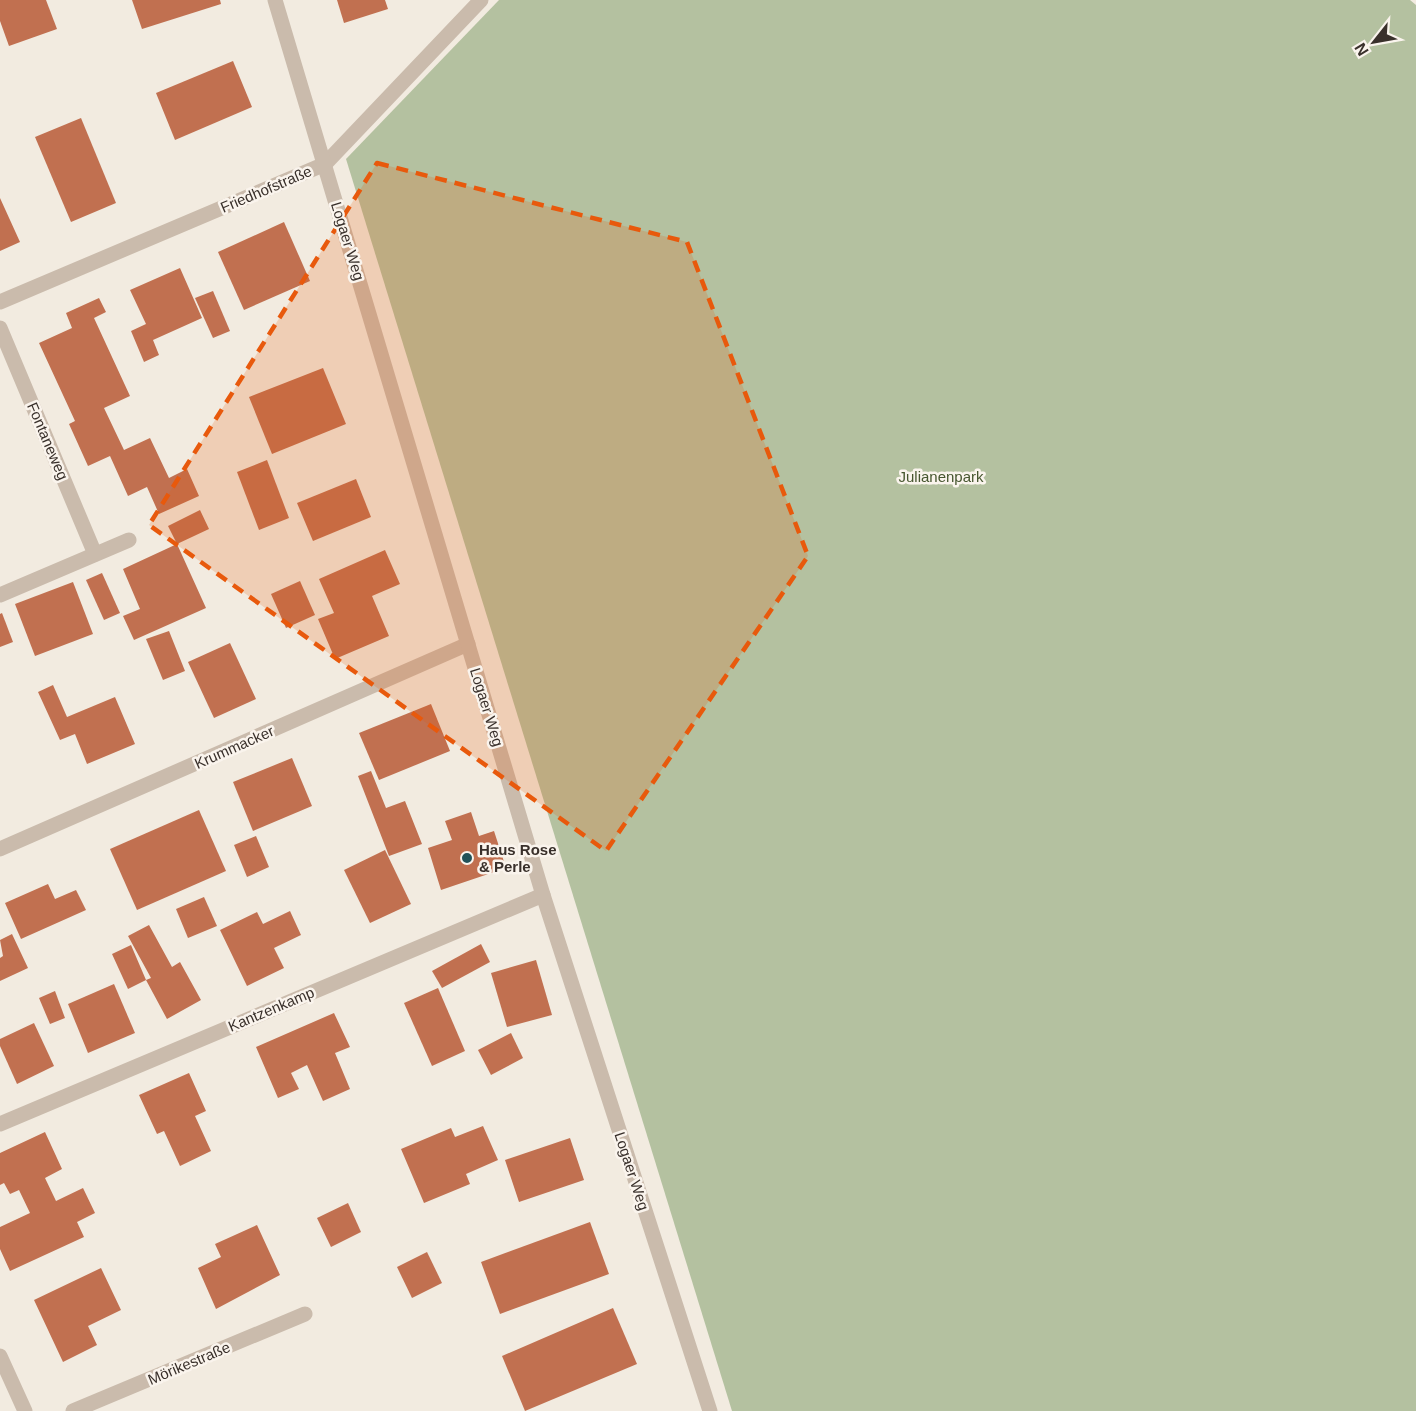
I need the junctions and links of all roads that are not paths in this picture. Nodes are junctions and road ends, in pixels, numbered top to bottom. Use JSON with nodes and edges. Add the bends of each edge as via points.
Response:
{"nodes":[{"id":1,"x":274,"y":0,"type":"edge"},
{"id":2,"x":481,"y":0,"type":"edge"},
{"id":3,"x":325,"y":164,"type":"junction"},
{"id":4,"x":0,"y":302,"type":"edge"},
{"id":5,"x":0,"y":328,"type":"edge"},
{"id":6,"x":129,"y":540,"type":"dead end"},
{"id":7,"x":95,"y":554,"type":"junction"},
{"id":8,"x":0,"y":595,"type":"edge"},
{"id":9,"x":468,"y":644,"type":"junction"},
{"id":10,"x":0,"y":849,"type":"edge"},
{"id":11,"x":543,"y":895,"type":"junction"},
{"id":12,"x":0,"y":1124,"type":"edge"},
{"id":13,"x":305,"y":1314,"type":"dead end"},
{"id":14,"x":0,"y":1356,"type":"edge"},
{"id":15,"x":25,"y":1411,"type":"edge"},
{"id":16,"x":73,"y":1411,"type":"edge"},
{"id":17,"x":710,"y":1411,"type":"edge"}],
"edges":[{"from":1,"to":3,"type":"street","name":"Logaer Weg"},
{"from":2,"to":3,"type":"street","name":"Friedhofstraße"},
{"from":3,"to":4,"type":"street","name":"Friedhofstraße"},
{"from":3,"to":9,"type":"street","name":"Logaer Weg"},
{"from":5,"to":7,"type":"street","name":"Fontaneweg"},
{"from":6,"to":7,"type":"street"},
{"from":7,"to":8,"type":"street"},
{"from":9,"to":10,"type":"street","name":"Krummacker"},
{"from":9,"to":11,"type":"street","name":"Logaer Weg"},
{"from":11,"to":12,"type":"street","name":"Kantzenkamp"},
{"from":11,"to":17,"type":"street","name":"Logaer Weg"},
{"from":13,"to":16,"type":"street","name":"Mörikestraße"},
{"from":14,"to":15,"type":"street"}]}
